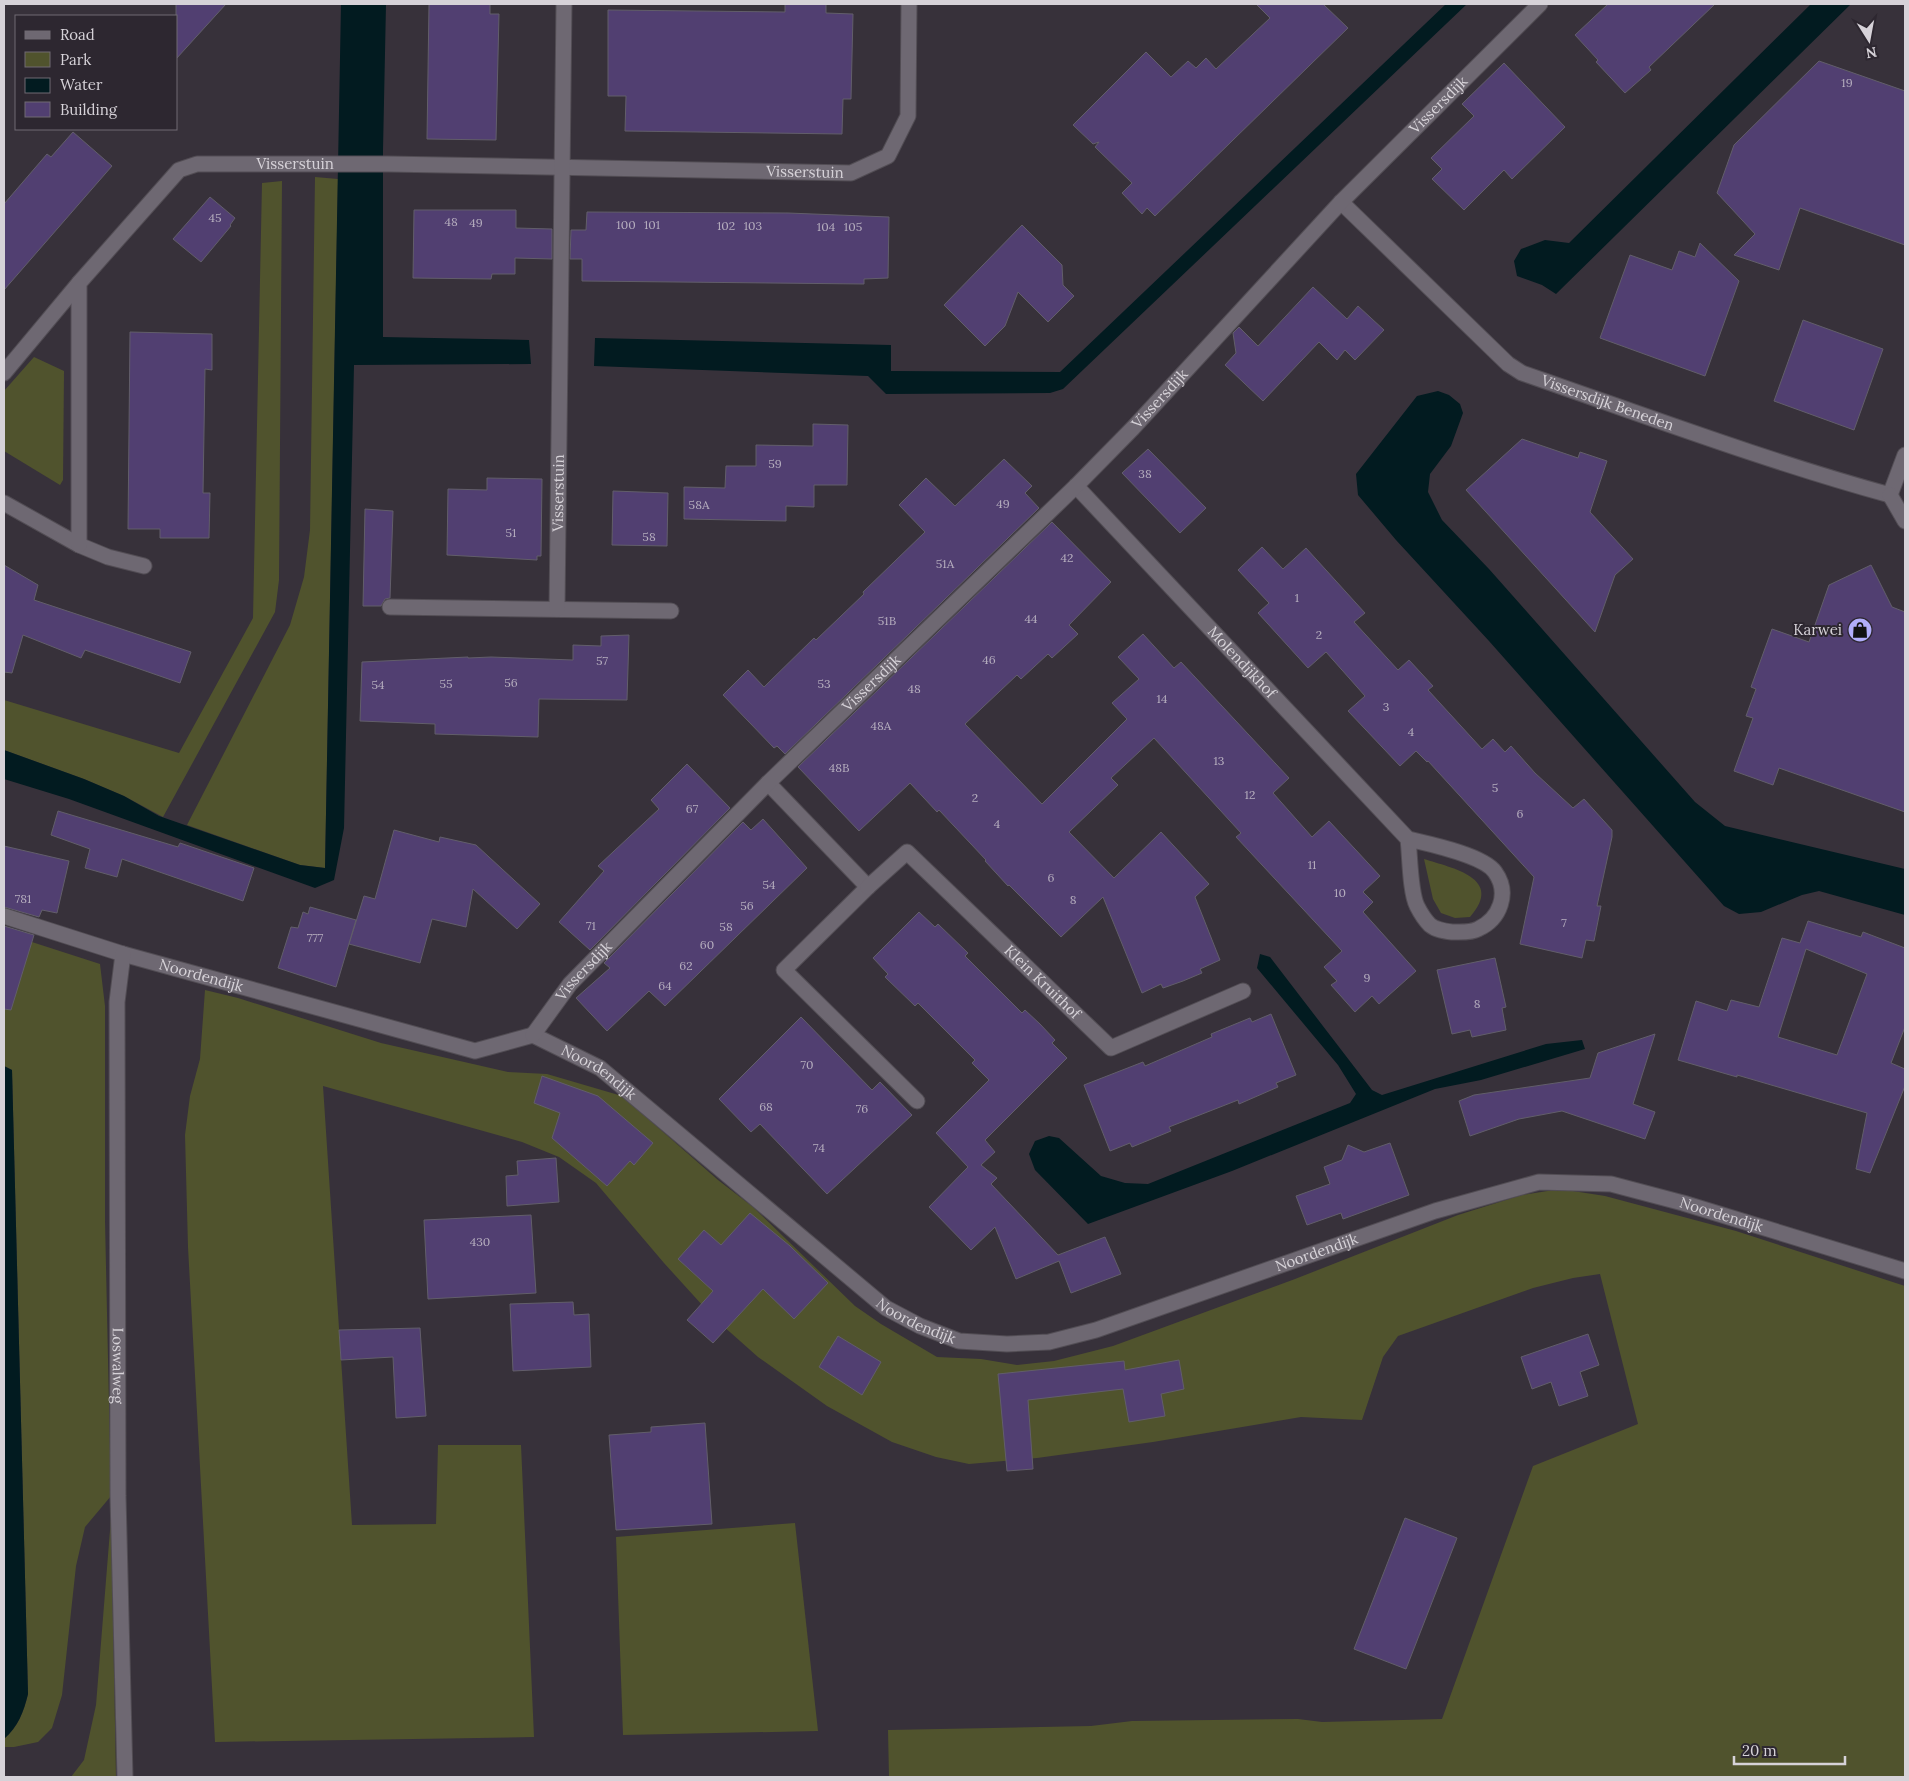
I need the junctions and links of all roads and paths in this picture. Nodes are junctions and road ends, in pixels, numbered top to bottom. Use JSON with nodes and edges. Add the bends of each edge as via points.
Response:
{"nodes":[{"id":1,"x":564,"y":4,"type":"edge"},
{"id":2,"x":909,"y":4,"type":"edge"},
{"id":3,"x":1540,"y":4,"type":"edge"},
{"id":4,"x":563,"y":166,"type":"junction"},
{"id":5,"x":1341,"y":202,"type":"junction"},
{"id":6,"x":79,"y":282,"type":"junction"},
{"id":7,"x":4,"y":374,"type":"edge"},
{"id":8,"x":1905,"y":455,"type":"edge"},
{"id":9,"x":1076,"y":486,"type":"junction"},
{"id":10,"x":1890,"y":495,"type":"junction"},
{"id":11,"x":4,"y":503,"type":"edge"},
{"id":12,"x":1905,"y":521,"type":"edge"},
{"id":13,"x":79,"y":545,"type":"junction"},
{"id":14,"x":144,"y":566,"type":"dead end"},
{"id":15,"x":390,"y":607,"type":"dead end"},
{"id":16,"x":557,"y":609,"type":"junction"},
{"id":17,"x":671,"y":611,"type":"dead end"},
{"id":18,"x":768,"y":783,"type":"junction"},
{"id":19,"x":1408,"y":839,"type":"junction"},
{"id":20,"x":868,"y":887,"type":"junction"},
{"id":21,"x":4,"y":916,"type":"edge"},
{"id":22,"x":123,"y":954,"type":"junction"},
{"id":23,"x":1243,"y":991,"type":"dead end"},
{"id":24,"x":533,"y":1035,"type":"junction"},
{"id":25,"x":917,"y":1101,"type":"dead end"},
{"id":26,"x":1905,"y":1271,"type":"edge"},
{"id":27,"x":125,"y":1777,"type":"edge"}],
"edges":[{"from":1,"to":4,"type":"street","name":"Visserstuin"},
{"from":2,"to":4,"type":"street","name":"Visserstuin","via":[[908,116],[888,156],[851,173]]},
{"from":3,"to":5,"type":"street","name":"Vissersdijk"},
{"from":4,"to":6,"type":"street","name":"Visserstuin","via":[[197,164],[179,170]]},
{"from":4,"to":16,"type":"street","name":"Visserstuin"},
{"from":5,"to":9,"type":"street","name":"Vissersdijk"},
{"from":5,"to":10,"type":"street","name":"Vissersdijk Beneden","via":[[1508,364],[1522,373],[1820,476]]},
{"from":6,"to":7,"type":"street","name":"Visserstuin"},
{"from":6,"to":13,"type":"street"},
{"from":8,"to":10,"type":"street"},
{"from":9,"to":18,"type":"street","name":"Vissersdijk"},
{"from":9,"to":19,"type":"street","name":"Molendijkhof"},
{"from":10,"to":12,"type":"street"},
{"from":11,"to":13,"type":"street"},
{"from":13,"to":14,"type":"street","via":[[108,557]]},
{"from":15,"to":16,"type":"street"},
{"from":16,"to":17,"type":"street"},
{"from":18,"to":20,"type":"street"},
{"from":18,"to":24,"type":"street","name":"Vissersdijk","via":[[570,984]]},
{"from":19,"to":19,"type":"street","via":[[1416,905],[1430,925],[1461,932],[1477,930],[1493,919],[1502,904],[1501,886],[1495,872],[1486,863]]},
{"from":20,"to":23,"type":"street","name":"Klein Kruithof","via":[[907,852],[1112,1048]]},
{"from":20,"to":25,"type":"street","via":[[784,970]]},
{"from":21,"to":22,"type":"street","name":"Noordendijk"},
{"from":22,"to":24,"type":"street","name":"Noordendijk","via":[[475,1051]]},
{"from":22,"to":27,"type":"street","name":"Loswalweg","via":[[117,1002],[118,1466]]},
{"from":24,"to":26,"type":"street","name":"Noordendijk","via":[[600,1068],[886,1308],[959,1341],[1049,1342],[1096,1330],[1435,1211],[1539,1182],[1611,1184]]}]}
